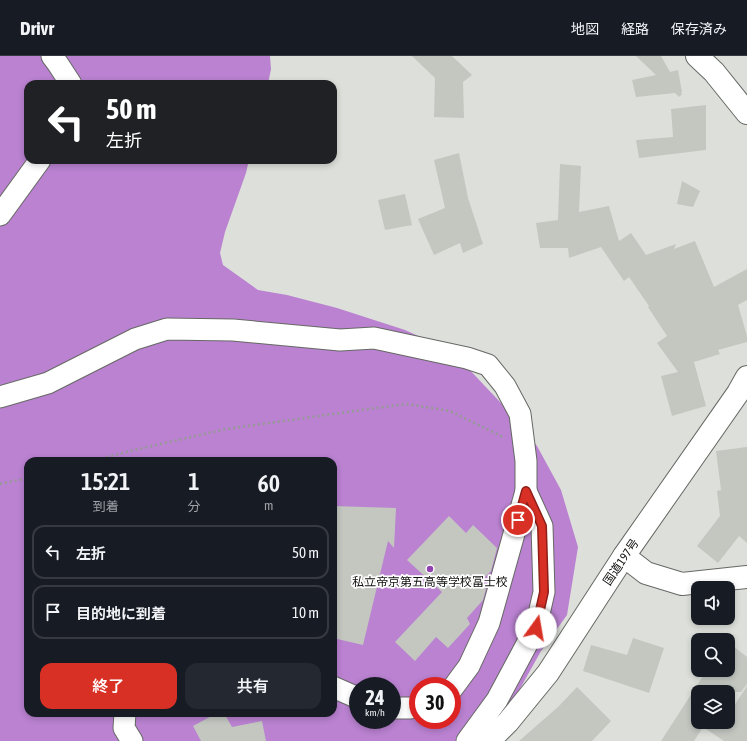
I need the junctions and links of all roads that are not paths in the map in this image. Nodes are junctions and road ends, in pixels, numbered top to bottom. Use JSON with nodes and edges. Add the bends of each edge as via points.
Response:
{"nodes":[{"id":1,"x":52,"y":56,"type":"edge"},
{"id":2,"x":697,"y":56,"type":"edge"},
{"id":3,"x":68,"y":80,"type":"edge"},
{"id":4,"x":747,"y":113,"type":"edge"},
{"id":5,"x":37,"y":164,"type":"edge"},
{"id":6,"x":0,"y":215,"type":"edge"},
{"id":7,"x":747,"y":377,"type":"edge"},
{"id":8,"x":0,"y":397,"type":"edge"},
{"id":9,"x":526,"y":491,"type":"junction"},
{"id":10,"x":624,"y":556,"type":"junction"},
{"id":11,"x":747,"y":577,"type":"edge"},
{"id":12,"x":461,"y":677,"type":"edge"},
{"id":13,"x":337,"y":689,"type":"edge"},
{"id":14,"x":349,"y":694,"type":"edge"},
{"id":15,"x":125,"y":717,"type":"edge"},
{"id":16,"x":132,"y":741,"type":"edge"},
{"id":17,"x":467,"y":741,"type":"edge"},
{"id":18,"x":489,"y":741,"type":"edge"}],
"edges":[{"from":1,"to":3,"type":"street"},
{"from":2,"to":4,"type":"main road","via":[[714,72]]},
{"from":5,"to":6,"type":"street"},
{"from":7,"to":10,"type":"main road","name":"国道197号"},
{"from":8,"to":9,"type":"street","via":[[48,383],[135,339],[167,329],[233,330],[340,340],[374,338],[488,365],[505,386],[520,414],[526,461]]},
{"from":9,"to":12,"type":"street","via":[[489,623],[469,666]]},
{"from":9,"to":17,"type":"street","via":[[542,526],[544,592],[536,628],[498,700]]},
{"from":10,"to":11,"type":"main road","via":[[646,573],[682,584]]},
{"from":10,"to":18,"type":"main road","name":"国道197号","via":[[548,673]]},
{"from":13,"to":14,"type":"street"},
{"from":15,"to":16,"type":"street","via":[[124,728]]}]}
